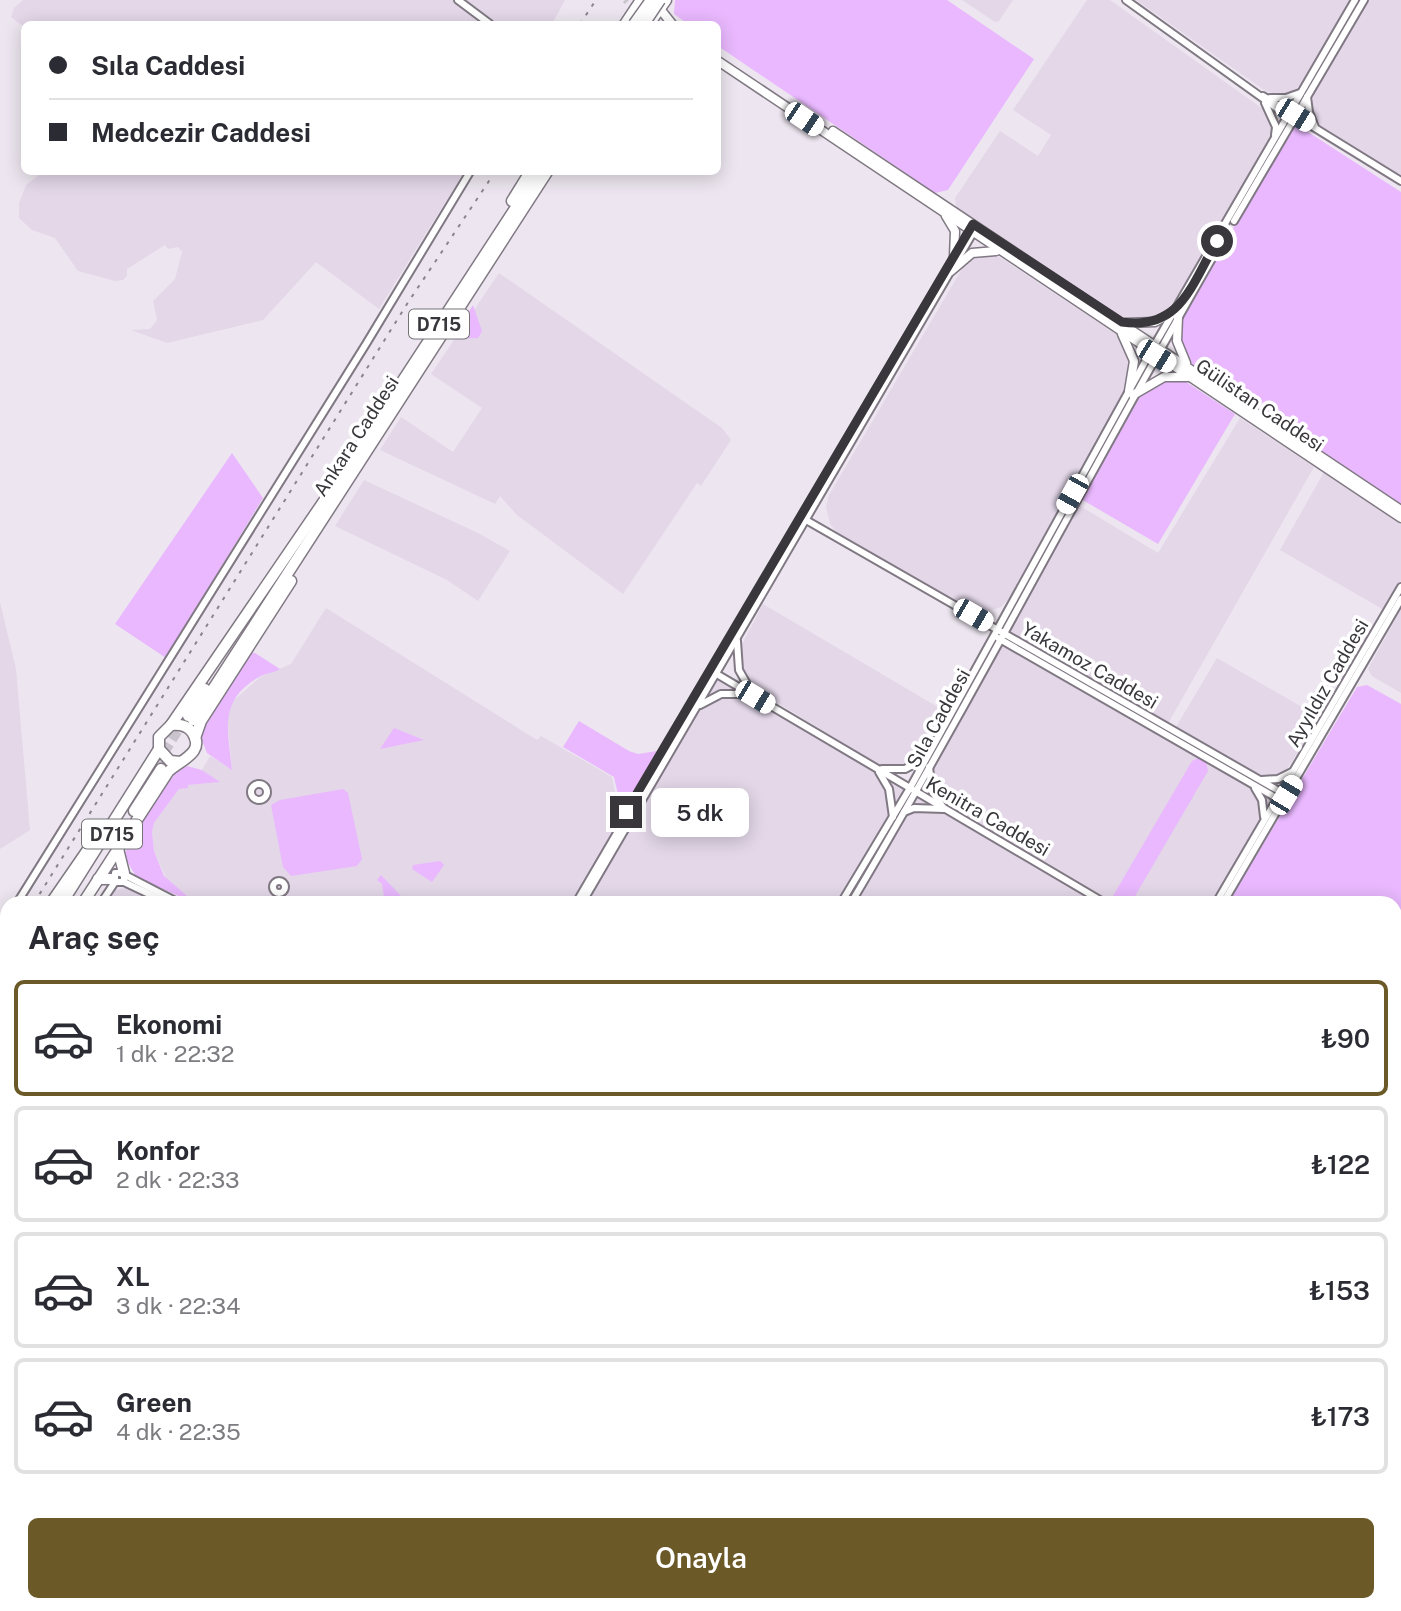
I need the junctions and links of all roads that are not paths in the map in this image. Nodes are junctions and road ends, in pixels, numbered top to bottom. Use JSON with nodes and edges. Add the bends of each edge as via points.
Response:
{"nodes":[{"id":1,"x":458,"y":0,"type":"edge"},
{"id":2,"x":641,"y":0,"type":"edge"},
{"id":3,"x":651,"y":0,"type":"edge"},
{"id":4,"x":666,"y":0,"type":"edge"},
{"id":5,"x":1126,"y":0,"type":"edge"},
{"id":6,"x":1355,"y":0,"type":"edge"},
{"id":7,"x":1364,"y":0,"type":"edge"},
{"id":8,"x":660,"y":5,"type":"edge"},
{"id":9,"x":631,"y":6,"type":"junction"},
{"id":10,"x":487,"y":21,"type":"edge"},
{"id":11,"x":626,"y":21,"type":"edge"},
{"id":12,"x":636,"y":21,"type":"edge"},
{"id":13,"x":646,"y":21,"type":"edge"},
{"id":14,"x":652,"y":21,"type":"edge"},
{"id":15,"x":671,"y":21,"type":"edge"},
{"id":16,"x":721,"y":57,"type":"edge"},
{"id":17,"x":721,"y":63,"type":"edge"},
{"id":18,"x":1304,"y":93,"type":"junction"},
{"id":19,"x":1262,"y":96,"type":"junction"},
{"id":20,"x":1292,"y":116,"type":"junction"},
{"id":21,"x":1317,"y":128,"type":"junction"},
{"id":22,"x":1275,"y":140,"type":"junction"},
{"id":23,"x":468,"y":175,"type":"edge"},
{"id":24,"x":553,"y":175,"type":"edge"},
{"id":25,"x":533,"y":180,"type":"edge"},
{"id":26,"x":1401,"y":181,"type":"edge"},
{"id":27,"x":942,"y":211,"type":"junction"},
{"id":28,"x":973,"y":228,"type":"junction"},
{"id":29,"x":1001,"y":251,"type":"junction"},
{"id":30,"x":954,"y":257,"type":"junction"},
{"id":31,"x":951,"y":271,"type":"junction"},
{"id":32,"x":484,"y":273,"type":"junction"},
{"id":33,"x":1177,"y":314,"type":"junction"},
{"id":34,"x":1120,"y":326,"type":"junction"},
{"id":35,"x":1156,"y":350,"type":"junction"},
{"id":36,"x":1192,"y":374,"type":"junction"},
{"id":37,"x":1131,"y":393,"type":"junction"},
{"id":38,"x":347,"y":467,"type":"junction"},
{"id":39,"x":358,"y":467,"type":"junction"},
{"id":40,"x":1401,"y":510,"type":"edge"},
{"id":41,"x":1401,"y":518,"type":"edge"},
{"id":42,"x":806,"y":520,"type":"junction"},
{"id":43,"x":1401,"y":587,"type":"edge"},
{"id":44,"x":1401,"y":598,"type":"edge"},
{"id":45,"x":998,"y":634,"type":"junction"},
{"id":46,"x":737,"y":638,"type":"junction"},
{"id":47,"x":713,"y":673,"type":"junction"},
{"id":48,"x":755,"y":697,"type":"junction"},
{"id":49,"x":696,"y":709,"type":"junction"},
{"id":50,"x":171,"y":725,"type":"junction"},
{"id":51,"x":195,"y":738,"type":"junction"},
{"id":52,"x":159,"y":749,"type":"junction"},
{"id":53,"x":928,"y":761,"type":"junction"},
{"id":54,"x":181,"y":762,"type":"junction"},
{"id":55,"x":876,"y":768,"type":"junction"},
{"id":56,"x":1293,"y":771,"type":"junction"},
{"id":57,"x":1252,"y":780,"type":"junction"},
{"id":58,"x":913,"y":790,"type":"junction"},
{"id":59,"x":1281,"y":797,"type":"junction"},
{"id":60,"x":128,"y":800,"type":"junction"},
{"id":61,"x":944,"y":809,"type":"junction"},
{"id":62,"x":904,"y":812,"type":"junction"},
{"id":63,"x":893,"y":817,"type":"junction"},
{"id":64,"x":1264,"y":821,"type":"junction"},
{"id":65,"x":117,"y":849,"type":"junction"},
{"id":66,"x":124,"y":877,"type":"junction"},
{"id":67,"x":98,"y":879,"type":"junction"},
{"id":68,"x":114,"y":881,"type":"junction"},
{"id":69,"x":21,"y":896,"type":"edge"},
{"id":70,"x":56,"y":896,"type":"edge"},
{"id":71,"x":66,"y":896,"type":"edge"},
{"id":72,"x":72,"y":896,"type":"edge"},
{"id":73,"x":80,"y":896,"type":"edge"},
{"id":74,"x":87,"y":896,"type":"edge"},
{"id":75,"x":105,"y":896,"type":"edge"},
{"id":76,"x":155,"y":896,"type":"edge"},
{"id":77,"x":163,"y":896,"type":"edge"},
{"id":78,"x":580,"y":896,"type":"edge"},
{"id":79,"x":586,"y":896,"type":"edge"},
{"id":80,"x":845,"y":896,"type":"edge"},
{"id":81,"x":855,"y":896,"type":"edge"},
{"id":82,"x":1093,"y":896,"type":"edge"},
{"id":83,"x":1220,"y":896,"type":"edge"},
{"id":84,"x":1227,"y":896,"type":"edge"}],
"edges":[{"from":1,"to":10,"type":"street"},
{"from":2,"to":9,"type":"highway"},
{"from":3,"to":8,"type":"main road"},
{"from":3,"to":12,"type":"highway","bridge":true},
{"from":4,"to":8,"type":"highway"},
{"from":5,"to":19,"type":"street"},
{"from":6,"to":18,"type":"street"},
{"from":7,"to":18,"type":"street"},
{"from":8,"to":14,"type":"highway","bridge":true},
{"from":8,"to":15,"type":"main road"},
{"from":9,"to":11,"type":"highway"},
{"from":9,"to":13,"type":"main road"},
{"from":16,"to":28,"type":"main road","name":"Gülistan Caddesi"},
{"from":17,"to":27,"type":"main road","name":"Gülistan Caddesi"},
{"from":18,"to":19,"type":"street","via":[[1281,99]]},
{"from":18,"to":20,"type":"street"},
{"from":18,"to":21,"type":"street"},
{"from":19,"to":20,"type":"street"},
{"from":19,"to":22,"type":"street","via":[[1276,127]]},
{"from":20,"to":21,"type":"street"},
{"from":20,"to":22,"type":"street"},
{"from":20,"to":33,"type":"street"},
{"from":21,"to":26,"type":"street"},
{"from":22,"to":33,"type":"street"},
{"from":23,"to":69,"type":"street"},
{"from":24,"to":32,"type":"highway"},
{"from":25,"to":32,"type":"highway","name":"Ankara Caddesi","number":"D715"},
{"from":25,"to":38,"type":"highway","name":"Ankara Caddesi","number":"D715"},
{"from":27,"to":28,"type":"main road","name":"Gülistan Caddesi"},
{"from":27,"to":30,"type":"main road","via":[[955,231]]},
{"from":28,"to":29,"type":"main road","name":"Gülistan Caddesi"},
{"from":28,"to":30,"type":"street"},
{"from":28,"to":31,"type":"street"},
{"from":28,"to":34,"type":"main road","name":"Gülistan Caddesi"},
{"from":29,"to":31,"type":"main road","via":[[972,253]]},
{"from":29,"to":34,"type":"main road","name":"Gülistan Caddesi"},
{"from":30,"to":47,"type":"street"},
{"from":31,"to":42,"type":"street"},
{"from":32,"to":39,"type":"highway","name":"Ankara Caddesi","number":"D715"},
{"from":33,"to":34,"type":"main road"},
{"from":33,"to":35,"type":"street"},
{"from":33,"to":36,"type":"main road","via":[[1178,347]]},
{"from":34,"to":35,"type":"main road","name":"Gülistan Caddesi"},
{"from":34,"to":37,"type":"main road","via":[[1134,361]]},
{"from":35,"to":36,"type":"main road","name":"Gülistan Caddesi"},
{"from":35,"to":37,"type":"street","name":"Sıla Caddesi"},
{"from":36,"to":37,"type":"main road","via":[[1164,377]]},
{"from":36,"to":40,"type":"main road","name":"Gülistan Caddesi"},
{"from":36,"to":41,"type":"main road","name":"Gülistan Caddesi"},
{"from":37,"to":45,"type":"street","name":"Sıla Caddesi"},
{"from":38,"to":39,"type":"highway","name":"Ankara Caddesi","number":"D715","via":[[190,718]]},
{"from":38,"to":50,"type":"highway"},
{"from":39,"to":51,"type":"highway","number":"D715","via":[[358,477],[201,721]]},
{"from":42,"to":45,"type":"street","name":"Yakamoz Caddesi"},
{"from":42,"to":46,"type":"street"},
{"from":43,"to":56,"type":"street","name":"Ayyıldız Caddesi"},
{"from":44,"to":59,"type":"street","name":"Ayyıldız Caddesi"},
{"from":45,"to":53,"type":"street","name":"Sıla Caddesi"},
{"from":45,"to":57,"type":"street","name":"Yakamoz Caddesi"},
{"from":46,"to":47,"type":"street"},
{"from":46,"to":48,"type":"street","via":[[739,670]]},
{"from":47,"to":48,"type":"street","name":"Kenitra Caddesi"},
{"from":47,"to":49,"type":"street"},
{"from":47,"to":78,"type":"street"},
{"from":48,"to":49,"type":"street","via":[[721,694]]},
{"from":48,"to":55,"type":"street","name":"Kenitra Caddesi"},
{"from":49,"to":79,"type":"street"},
{"from":50,"to":51,"type":"highway","via":[[183,725]]},
{"from":50,"to":52,"type":"highway","via":[[162,732]]},
{"from":51,"to":54,"type":"highway","via":[[194,752]]},
{"from":52,"to":54,"type":"highway","via":[[170,761]]},
{"from":52,"to":60,"type":"highway"},
{"from":53,"to":55,"type":"street","via":[[905,769]]},
{"from":53,"to":58,"type":"street","name":"Sıla Caddesi"},
{"from":53,"to":61,"type":"street","via":[[932,791]]},
{"from":54,"to":65,"type":"highway","via":[[168,772]]},
{"from":55,"to":58,"type":"street","name":"Kenitra Caddesi"},
{"from":55,"to":63,"type":"street","via":[[887,783]]},
{"from":56,"to":57,"type":"street","via":[[1273,780]]},
{"from":56,"to":59,"type":"street","name":"Ayyıldız Caddesi"},
{"from":57,"to":59,"type":"street","name":"Yakamoz Caddesi"},
{"from":57,"to":64,"type":"street"},
{"from":58,"to":61,"type":"street","name":"Kenitra Caddesi"},
{"from":58,"to":62,"type":"street","name":"Sıla Caddesi"},
{"from":58,"to":63,"type":"street"},
{"from":59,"to":64,"type":"street","name":"Ayyıldız Caddesi"},
{"from":59,"to":84,"type":"street","name":"Ayyıldız Caddesi"},
{"from":60,"to":70,"type":"highway"},
{"from":60,"to":71,"type":"highway"},
{"from":61,"to":62,"type":"street"},
{"from":61,"to":82,"type":"street","name":"Kenitra Caddesi"},
{"from":62,"to":81,"type":"street","name":"Sıla Caddesi"},
{"from":63,"to":80,"type":"street"},
{"from":64,"to":83,"type":"street","name":"Ayyıldız Caddesi"},
{"from":65,"to":66,"type":"highway"},
{"from":65,"to":67,"type":"highway"},
{"from":66,"to":68,"type":"street"},
{"from":66,"to":68,"type":"street","via":[[116,872]]},
{"from":66,"to":76,"type":"street"},
{"from":66,"to":77,"type":"street"},
{"from":67,"to":68,"type":"highway"},
{"from":67,"to":74,"type":"highway"},
{"from":68,"to":75,"type":"street"},
{"from":72,"to":73,"type":"highway","number":"D715","via":[[159,767]]}]}
